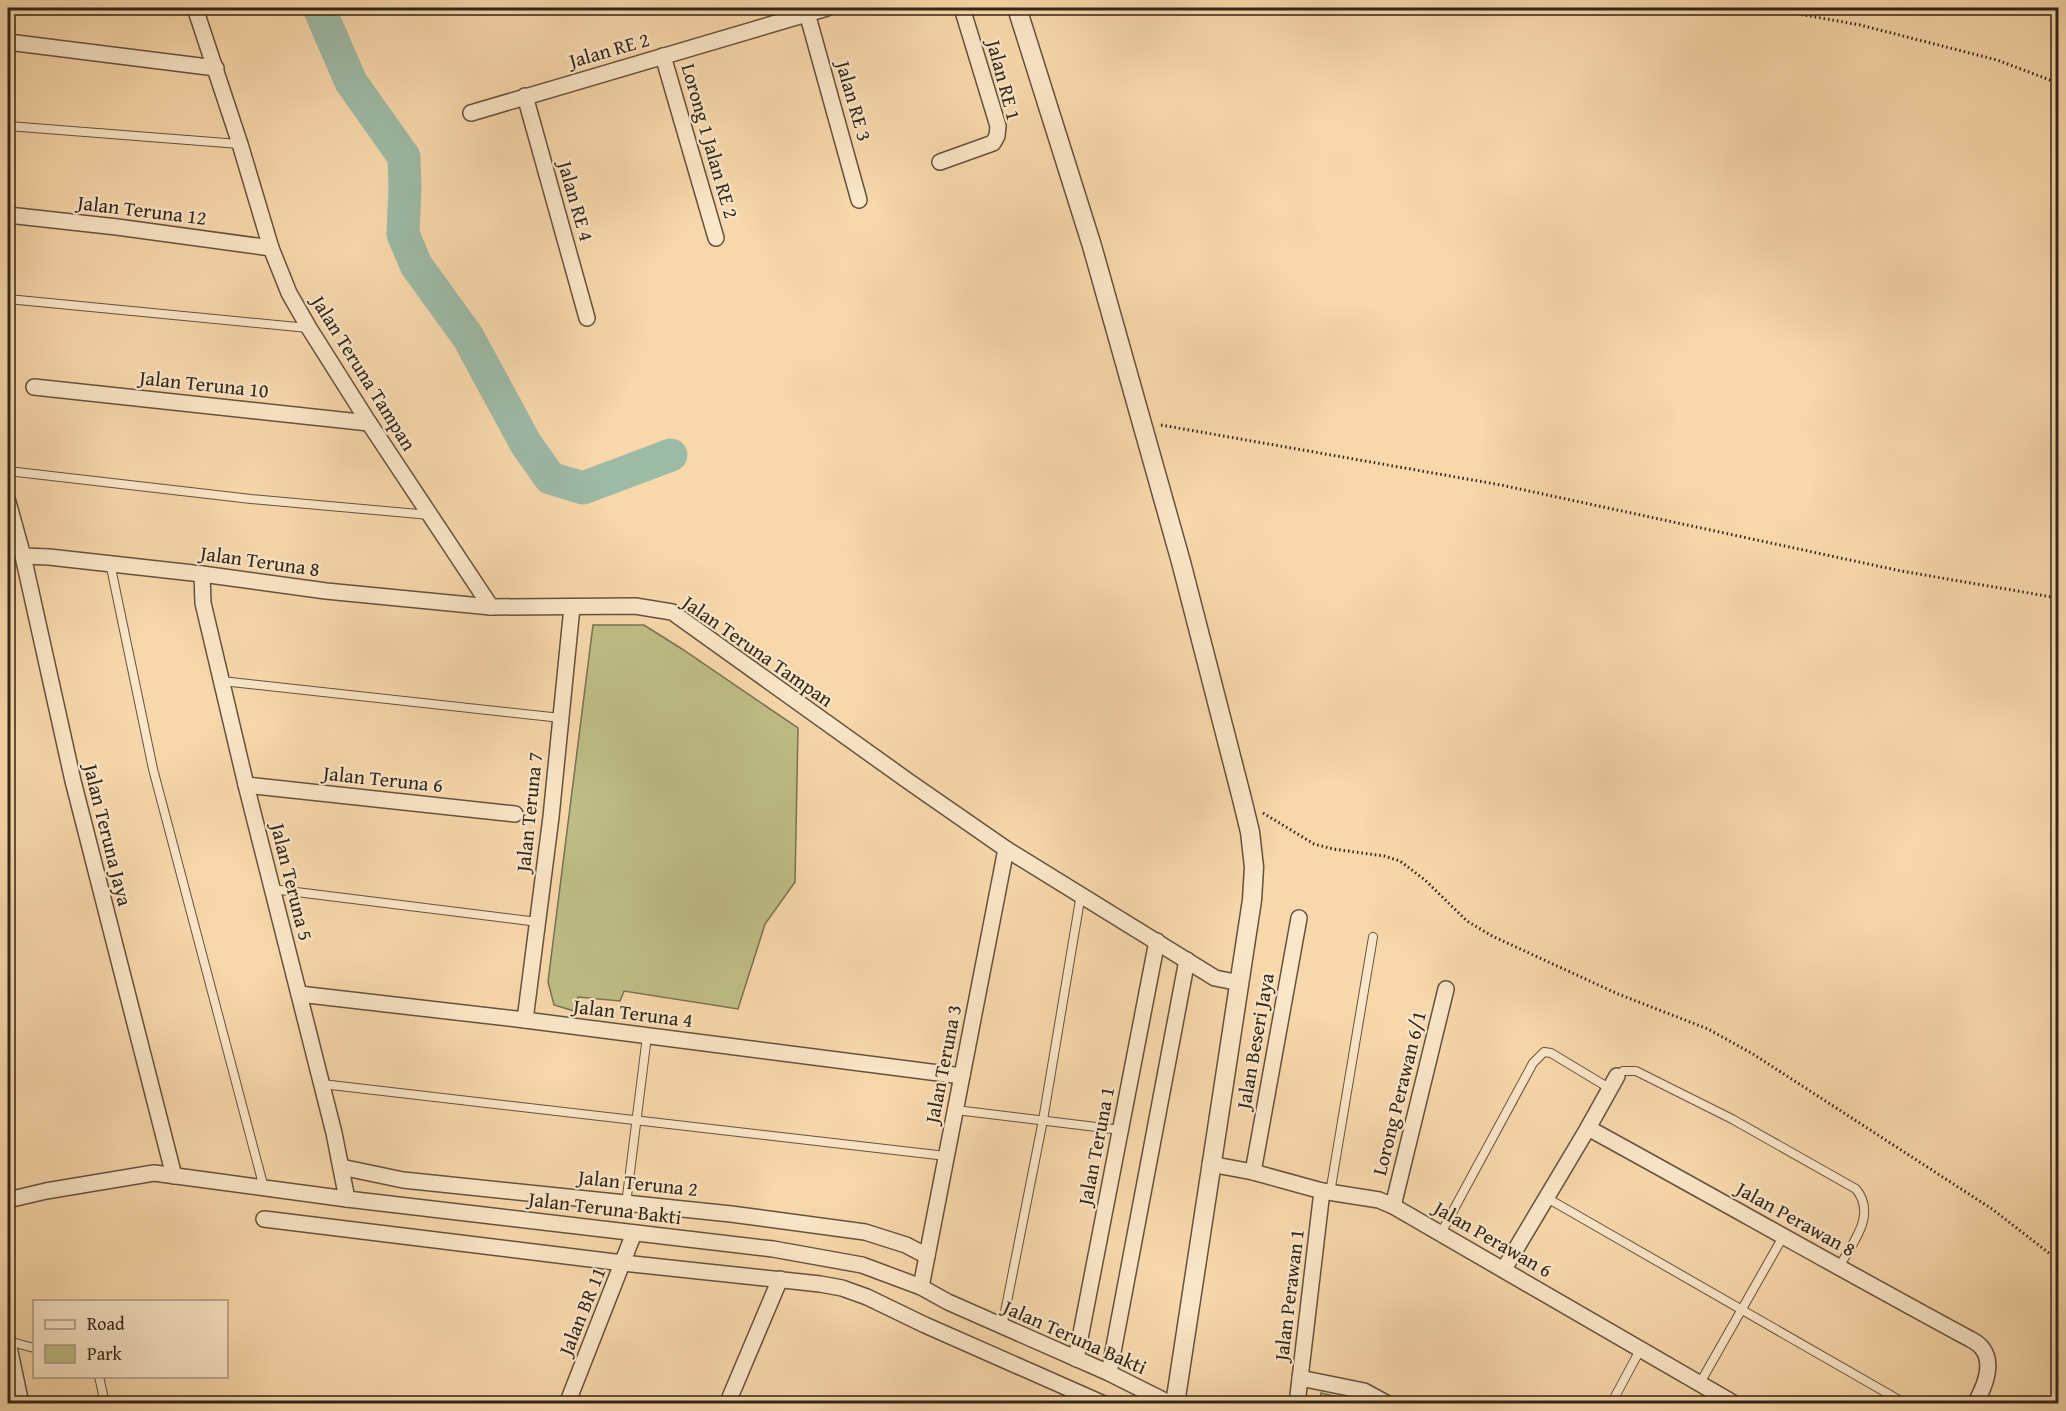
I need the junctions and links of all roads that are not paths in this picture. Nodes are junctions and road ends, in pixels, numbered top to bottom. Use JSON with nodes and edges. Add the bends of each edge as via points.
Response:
{"nodes":[{"id":1,"x":195,"y":8,"type":"edge"},
{"id":2,"x":827,"y":8,"type":"edge"},
{"id":3,"x":962,"y":8,"type":"edge"},
{"id":4,"x":1017,"y":8,"type":"edge"},
{"id":5,"x":807,"y":14,"type":"junction"},
{"id":6,"x":8,"y":42,"type":"edge"},
{"id":7,"x":663,"y":56,"type":"junction"},
{"id":8,"x":216,"y":68,"type":"junction"},
{"id":9,"x":525,"y":96,"type":"junction"},
{"id":10,"x":471,"y":113,"type":"dead end"},
{"id":11,"x":8,"y":126,"type":"edge"},
{"id":12,"x":240,"y":144,"type":"junction"},
{"id":13,"x":940,"y":162,"type":"dead end"},
{"id":14,"x":859,"y":200,"type":"dead end"},
{"id":15,"x":8,"y":215,"type":"edge"},
{"id":16,"x":716,"y":238,"type":"dead end"},
{"id":17,"x":271,"y":248,"type":"junction"},
{"id":18,"x":8,"y":299,"type":"edge"},
{"id":19,"x":588,"y":318,"type":"dead end"},
{"id":20,"x":309,"y":328,"type":"junction"},
{"id":21,"x":34,"y":387,"type":"dead end"},
{"id":22,"x":369,"y":423,"type":"junction"},
{"id":23,"x":8,"y":471,"type":"edge"},
{"id":24,"x":8,"y":502,"type":"edge"},
{"id":25,"x":431,"y":516,"type":"junction"},
{"id":26,"x":23,"y":556,"type":"junction"},
{"id":27,"x":110,"y":563,"type":"junction"},
{"id":28,"x":202,"y":574,"type":"junction"},
{"id":29,"x":491,"y":607,"type":"junction"},
{"id":30,"x":572,"y":607,"type":"junction"},
{"id":31,"x":222,"y":681,"type":"junction"},
{"id":32,"x":561,"y":718,"type":"junction"},
{"id":33,"x":246,"y":786,"type":"junction"},
{"id":34,"x":515,"y":814,"type":"dead end"},
{"id":35,"x":1006,"y":849,"type":"junction"},
{"id":36,"x":272,"y":889,"type":"junction"},
{"id":37,"x":1081,"y":894,"type":"junction"},
{"id":38,"x":1299,"y":918,"type":"dead end"},
{"id":39,"x":538,"y":922,"type":"junction"},
{"id":40,"x":1373,"y":937,"type":"dead end"},
{"id":41,"x":1157,"y":941,"type":"junction"},
{"id":42,"x":1187,"y":960,"type":"junction"},
{"id":43,"x":1240,"y":983,"type":"junction"},
{"id":44,"x":1446,"y":989,"type":"dead end"},
{"id":45,"x":299,"y":994,"type":"junction"},
{"id":46,"x":525,"y":1020,"type":"junction"},
{"id":47,"x":647,"y":1036,"type":"junction"},
{"id":48,"x":962,"y":1076,"type":"junction"},
{"id":49,"x":1613,"y":1082,"type":"junction"},
{"id":50,"x":322,"y":1084,"type":"junction"},
{"id":51,"x":956,"y":1110,"type":"junction"},
{"id":52,"x":636,"y":1120,"type":"junction"},
{"id":53,"x":1043,"y":1120,"type":"junction"},
{"id":54,"x":1588,"y":1128,"type":"junction"},
{"id":55,"x":1121,"y":1130,"type":"junction"},
{"id":56,"x":946,"y":1156,"type":"junction"},
{"id":57,"x":1210,"y":1164,"type":"junction"},
{"id":58,"x":341,"y":1167,"type":"junction"},
{"id":59,"x":1253,"y":1172,"type":"junction"},
{"id":60,"x":174,"y":1176,"type":"junction"},
{"id":61,"x":264,"y":1188,"type":"junction"},
{"id":62,"x":1326,"y":1192,"type":"junction"},
{"id":63,"x":1546,"y":1198,"type":"junction"},
{"id":64,"x":347,"y":1199,"type":"junction"},
{"id":65,"x":8,"y":1200,"type":"edge"},
{"id":66,"x":626,"y":1204,"type":"junction"},
{"id":67,"x":1392,"y":1206,"type":"junction"},
{"id":68,"x":264,"y":1219,"type":"dead end"},
{"id":69,"x":634,"y":1233,"type":"junction"},
{"id":70,"x":1441,"y":1233,"type":"junction"},
{"id":71,"x":1784,"y":1235,"type":"junction"},
{"id":72,"x":927,"y":1256,"type":"junction"},
{"id":73,"x":623,"y":1263,"type":"junction"},
{"id":74,"x":1839,"y":1267,"type":"junction"},
{"id":75,"x":1504,"y":1269,"type":"junction"},
{"id":76,"x":780,"y":1280,"type":"junction"},
{"id":77,"x":921,"y":1287,"type":"junction"},
{"id":78,"x":1742,"y":1310,"type":"junction"},
{"id":79,"x":1002,"y":1327,"type":"junction"},
{"id":80,"x":8,"y":1342,"type":"edge"},
{"id":81,"x":33,"y":1348,"type":"edge"},
{"id":82,"x":1640,"y":1350,"type":"junction"},
{"id":83,"x":1076,"y":1359,"type":"junction"},
{"id":84,"x":1108,"y":1373,"type":"junction"},
{"id":85,"x":99,"y":1378,"type":"edge"},
{"id":86,"x":1300,"y":1378,"type":"junction"},
{"id":87,"x":1700,"y":1383,"type":"junction"},
{"id":88,"x":728,"y":1402,"type":"dead end"},
{"id":89,"x":21,"y":1404,"type":"edge"},
{"id":90,"x":105,"y":1404,"type":"edge"},
{"id":91,"x":567,"y":1404,"type":"edge"},
{"id":92,"x":1104,"y":1404,"type":"edge"},
{"id":93,"x":1173,"y":1404,"type":"edge"},
{"id":94,"x":1296,"y":1404,"type":"edge"},
{"id":95,"x":1388,"y":1404,"type":"edge"},
{"id":96,"x":1611,"y":1404,"type":"edge"},
{"id":97,"x":1735,"y":1404,"type":"edge"},
{"id":98,"x":1906,"y":1404,"type":"edge"},
{"id":99,"x":1975,"y":1404,"type":"edge"}],
"edges":[{"from":1,"to":8,"type":"street","name":"Jalan Teruna Tampan"},
{"from":2,"to":5,"type":"street","name":"Jalan RE 2"},
{"from":3,"to":13,"type":"street","name":"Jalan RE 1","via":[[998,126],[997,136],[993,143]]},
{"from":4,"to":43,"type":"street","via":[[1092,246],[1181,562],[1250,832],[1252,900]]},
{"from":5,"to":7,"type":"street","name":"Jalan RE 2"},
{"from":5,"to":14,"type":"street","name":"Jalan RE 3"},
{"from":6,"to":8,"type":"street"},
{"from":7,"to":9,"type":"street","name":"Jalan RE 2"},
{"from":7,"to":16,"type":"street","name":"Lorong 1 Jalan RE 2"},
{"from":8,"to":12,"type":"street","name":"Jalan Teruna Tampan"},
{"from":9,"to":10,"type":"street","name":"Jalan RE 2"},
{"from":9,"to":19,"type":"street","name":"Jalan RE 4"},
{"from":11,"to":12,"type":"lane"},
{"from":12,"to":17,"type":"street","name":"Jalan Teruna Tampan"},
{"from":15,"to":17,"type":"street","name":"Jalan Teruna 12"},
{"from":17,"to":20,"type":"street","name":"Jalan Teruna Tampan","via":[[289,293]]},
{"from":18,"to":20,"type":"lane"},
{"from":20,"to":22,"type":"street","name":"Jalan Teruna Tampan"},
{"from":21,"to":22,"type":"street","name":"Jalan Teruna 10"},
{"from":22,"to":25,"type":"street","name":"Jalan Teruna Tampan"},
{"from":23,"to":25,"type":"lane"},
{"from":24,"to":26,"type":"street","name":"Jalan Teruna Jaya"},
{"from":25,"to":29,"type":"street","name":"Jalan Teruna Tampan"},
{"from":26,"to":27,"type":"street","name":"Jalan Teruna 8"},
{"from":26,"to":60,"type":"street","name":"Jalan Teruna Jaya","via":[[73,781]]},
{"from":27,"to":28,"type":"street","name":"Jalan Teruna 8"},
{"from":27,"to":61,"type":"lane","via":[[153,769]]},
{"from":28,"to":29,"type":"street","name":"Jalan Teruna 8"},
{"from":28,"to":31,"type":"street","name":"Jalan Teruna 5","via":[[203,603]]},
{"from":29,"to":30,"type":"street","name":"Jalan Teruna Tampan"},
{"from":30,"to":32,"type":"street","name":"Jalan Teruna 7"},
{"from":30,"to":35,"type":"street","name":"Jalan Teruna Tampan","via":[[635,606],[672,612]]},
{"from":31,"to":32,"type":"lane"},
{"from":31,"to":33,"type":"street","name":"Jalan Teruna 5"},
{"from":32,"to":39,"type":"street","name":"Jalan Teruna 7"},
{"from":33,"to":34,"type":"street","name":"Jalan Teruna 6"},
{"from":33,"to":36,"type":"street","name":"Jalan Teruna 5"},
{"from":35,"to":37,"type":"street","name":"Jalan Teruna Tampan"},
{"from":35,"to":48,"type":"street","name":"Jalan Teruna 3"},
{"from":36,"to":39,"type":"lane"},
{"from":36,"to":45,"type":"street","name":"Jalan Teruna 5"},
{"from":37,"to":41,"type":"street","name":"Jalan Teruna Tampan"},
{"from":37,"to":53,"type":"lane"},
{"from":38,"to":59,"type":"street","name":"Jalan Beseri Jaya"},
{"from":39,"to":46,"type":"street","name":"Jalan Teruna 7"},
{"from":40,"to":62,"type":"lane"},
{"from":41,"to":42,"type":"street","name":"Jalan Teruna Tampan"},
{"from":41,"to":55,"type":"street","name":"Jalan Teruna 1"},
{"from":42,"to":43,"type":"street","name":"Jalan Teruna Tampan","via":[[1215,978]]},
{"from":42,"to":84,"type":"street"},
{"from":43,"to":57,"type":"street"},
{"from":44,"to":67,"type":"street","name":"Lorong Perawan 6/1"},
{"from":45,"to":46,"type":"street","name":"Jalan Teruna 4"},
{"from":45,"to":50,"type":"street","name":"Jalan Teruna 5"},
{"from":46,"to":47,"type":"street","name":"Jalan Teruna 4"},
{"from":47,"to":48,"type":"street","name":"Jalan Teruna 4"},
{"from":47,"to":52,"type":"lane"},
{"from":48,"to":51,"type":"street","name":"Jalan Teruna 3"},
{"from":49,"to":54,"type":"street"},
{"from":49,"to":70,"type":"lane","via":[[1551,1053],[1538,1057]]},
{"from":49,"to":74,"type":"lane","via":[[1623,1071],[1636,1071],[1732,1119],[1856,1189],[1866,1210]]},
{"from":50,"to":52,"type":"lane"},
{"from":50,"to":58,"type":"street","name":"Jalan Teruna 5"},
{"from":51,"to":53,"type":"lane"},
{"from":51,"to":56,"type":"street","name":"Jalan Teruna 3"},
{"from":52,"to":56,"type":"lane"},
{"from":52,"to":66,"type":"lane"},
{"from":53,"to":55,"type":"lane"},
{"from":53,"to":79,"type":"lane"},
{"from":54,"to":63,"type":"street"},
{"from":54,"to":71,"type":"street","name":"Jalan Perawan 8"},
{"from":55,"to":83,"type":"street","name":"Jalan Teruna 1"},
{"from":56,"to":72,"type":"street","name":"Jalan Teruna 3"},
{"from":57,"to":59,"type":"street","name":"Jalan Perawan 6"},
{"from":57,"to":93,"type":"street"},
{"from":58,"to":64,"type":"street","name":"Jalan Teruna 5"},
{"from":58,"to":66,"type":"street","name":"Jalan Teruna 2","via":[[403,1180]]},
{"from":59,"to":62,"type":"street","name":"Jalan Perawan 6"},
{"from":60,"to":61,"type":"street","name":"Jalan Teruna Bakti"},
{"from":60,"to":65,"type":"street","name":"Jalan Teruna Bakti","via":[[154,1173]]},
{"from":61,"to":64,"type":"street","name":"Jalan Teruna Bakti"},
{"from":62,"to":67,"type":"street","name":"Jalan Perawan 6","via":[[1379,1200]]},
{"from":62,"to":86,"type":"street","name":"Jalan Perawan 1"},
{"from":63,"to":75,"type":"street"},
{"from":63,"to":78,"type":"lane"},
{"from":64,"to":69,"type":"street","name":"Jalan Teruna Bakti"},
{"from":66,"to":72,"type":"street","name":"Jalan Teruna 2","via":[[865,1232]]},
{"from":67,"to":70,"type":"street","name":"Jalan Perawan 6"},
{"from":68,"to":73,"type":"street"},
{"from":69,"to":73,"type":"street","name":"Jalan BR 11"},
{"from":69,"to":77,"type":"street","name":"Jalan Teruna Bakti","via":[[773,1249],[862,1265]]},
{"from":70,"to":75,"type":"street","name":"Jalan Perawan 6"},
{"from":71,"to":74,"type":"street","name":"Jalan Perawan 8"},
{"from":71,"to":78,"type":"lane"},
{"from":72,"to":77,"type":"street","name":"Jalan Teruna 3"},
{"from":73,"to":76,"type":"street"},
{"from":73,"to":91,"type":"street","name":"Jalan BR 11"},
{"from":74,"to":99,"type":"street","name":"Jalan Perawan 8","via":[[1982,1348],[1988,1364],[1986,1380]]},
{"from":75,"to":82,"type":"street","name":"Jalan Perawan 6"},
{"from":76,"to":88,"type":"street"},
{"from":76,"to":92,"type":"street","via":[[842,1288],[867,1297]]},
{"from":77,"to":79,"type":"street","name":"Jalan Teruna Bakti"},
{"from":78,"to":87,"type":"lane"},
{"from":78,"to":98,"type":"lane"},
{"from":79,"to":83,"type":"street","name":"Jalan Teruna Bakti"},
{"from":80,"to":81,"type":"lane"},
{"from":80,"to":89,"type":"street"},
{"from":82,"to":87,"type":"street","name":"Jalan Perawan 6"},
{"from":82,"to":96,"type":"lane"},
{"from":83,"to":84,"type":"street","name":"Jalan Teruna Bakti"},
{"from":84,"to":93,"type":"street","name":"Jalan Teruna Bakti"},
{"from":85,"to":90,"type":"lane"},
{"from":86,"to":94,"type":"street","name":"Jalan Perawan 1"},
{"from":86,"to":95,"type":"street","via":[[1364,1391]]},
{"from":87,"to":97,"type":"street","name":"Jalan Perawan 6"}]}
